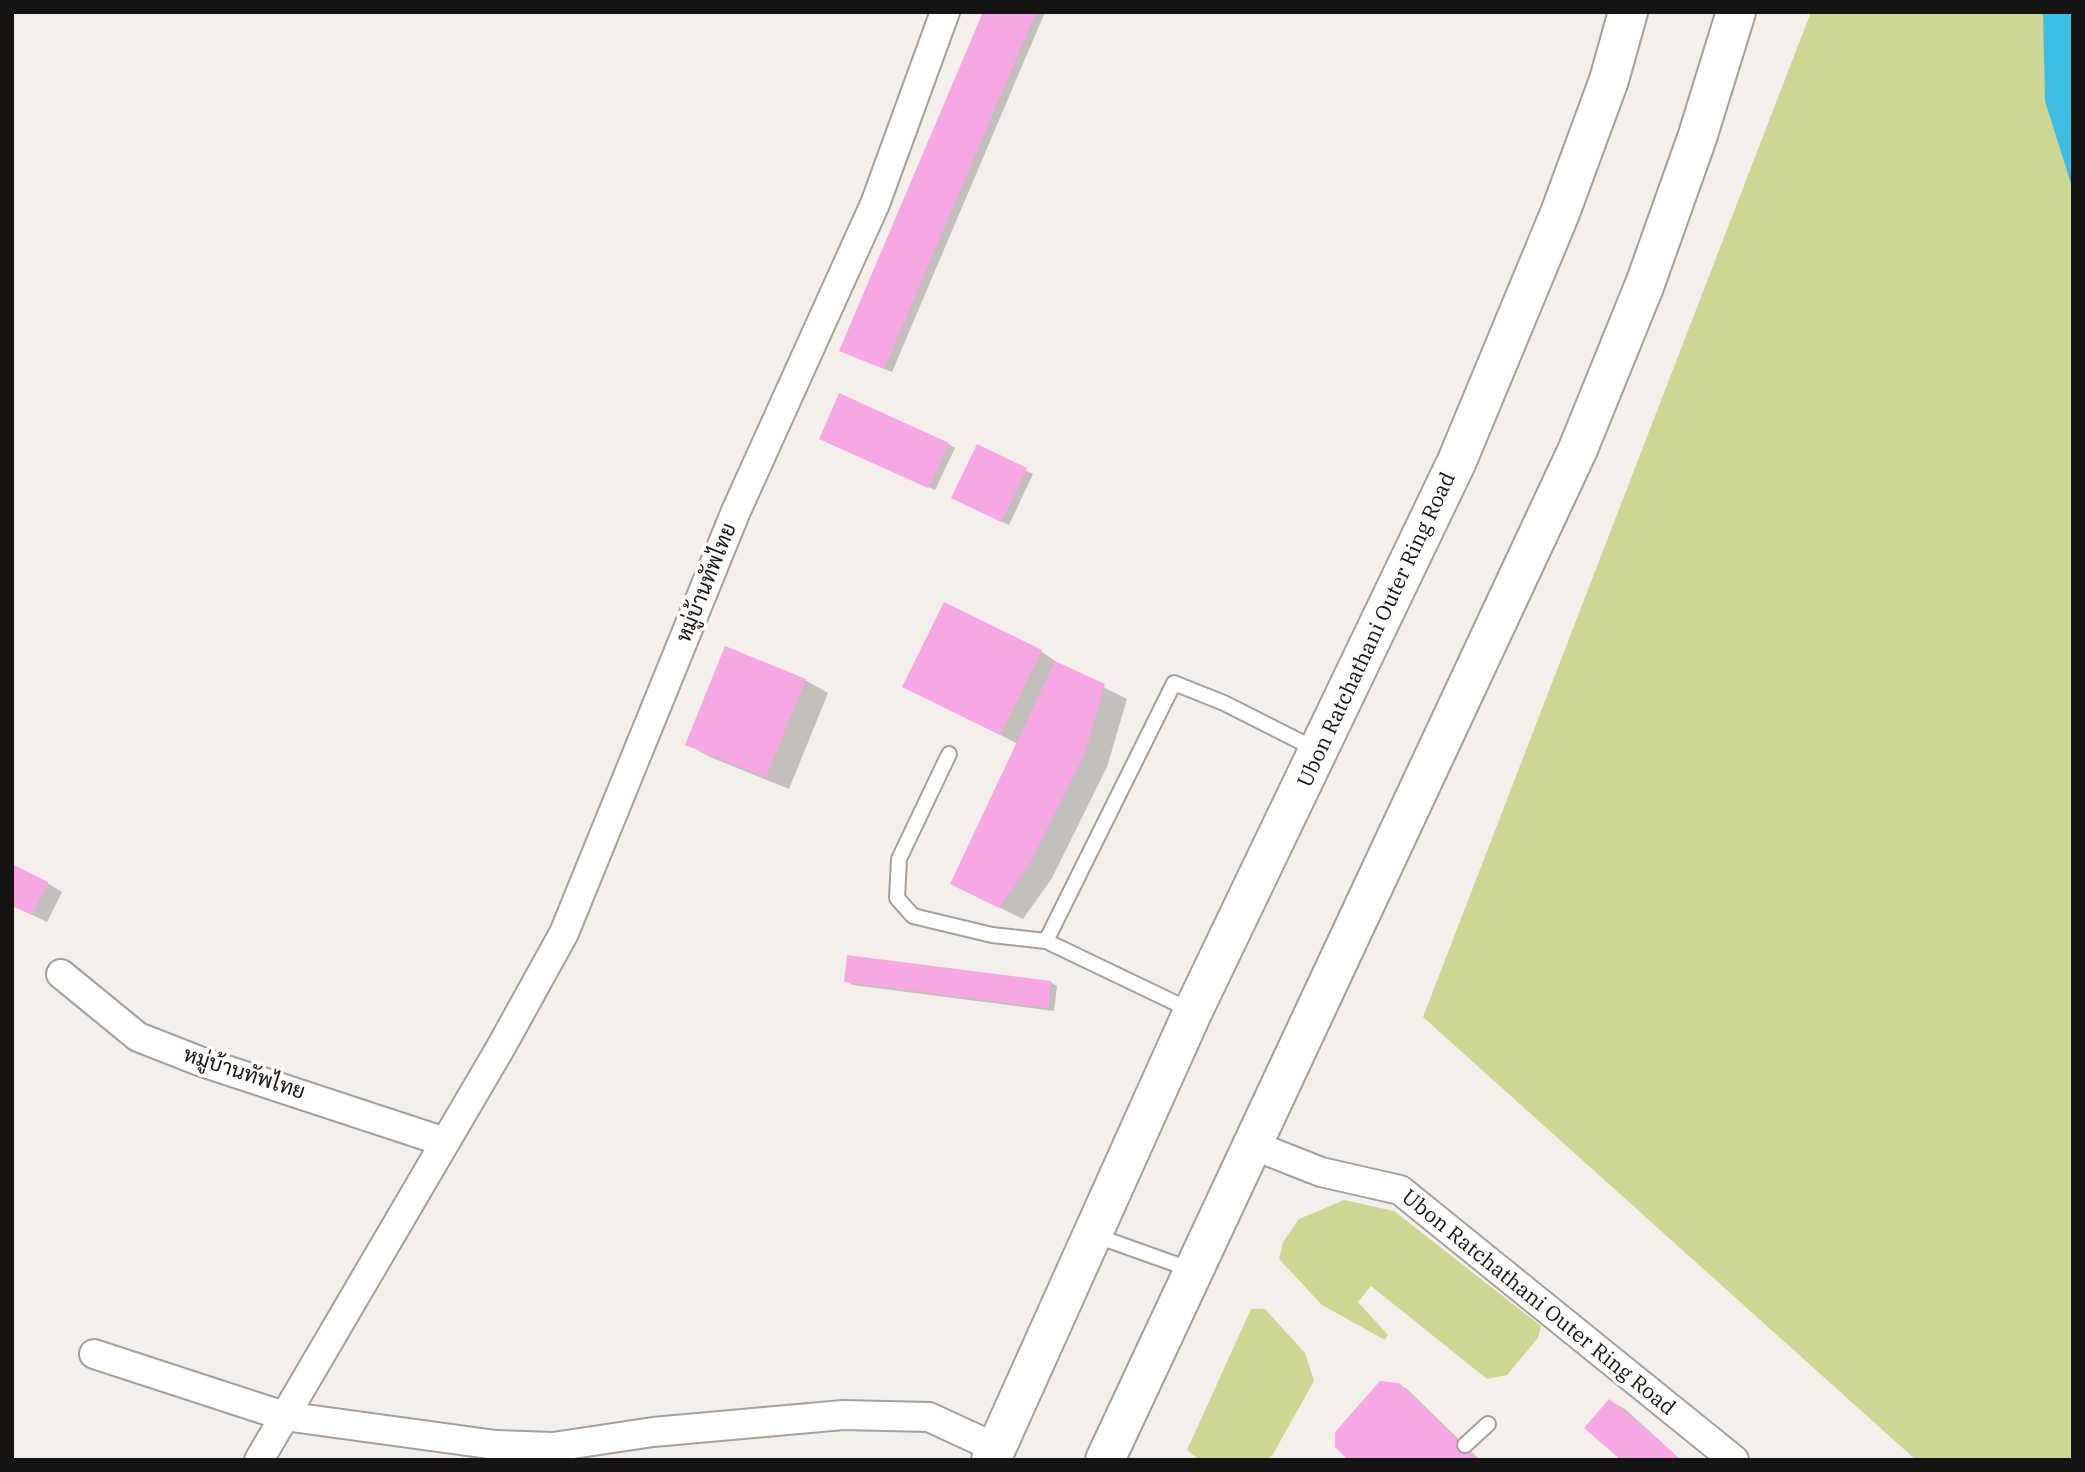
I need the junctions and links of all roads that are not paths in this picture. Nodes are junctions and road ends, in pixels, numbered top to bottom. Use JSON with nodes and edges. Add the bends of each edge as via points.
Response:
{"nodes":[{"id":1,"x":945,"y":12,"type":"edge"},
{"id":2,"x":1628,"y":12,"type":"edge"},
{"id":3,"x":1736,"y":12,"type":"edge"},
{"id":4,"x":1320,"y":752,"type":"junction"},
{"id":5,"x":948,"y":754,"type":"dead end"},
{"id":6,"x":1046,"y":941,"type":"junction"},
{"id":7,"x":61,"y":974,"type":"dead end"},
{"id":8,"x":1193,"y":1011,"type":"junction"},
{"id":9,"x":445,"y":1142,"type":"junction"},
{"id":10,"x":1250,"y":1144,"type":"junction"},
{"id":11,"x":1093,"y":1234,"type":"junction"},
{"id":12,"x":1192,"y":1270,"type":"junction"},
{"id":13,"x":94,"y":1354,"type":"dead end"},
{"id":14,"x":284,"y":1416,"type":"junction"},
{"id":15,"x":1488,"y":1424,"type":"dead end"},
{"id":16,"x":1465,"y":1445,"type":"dead end"},
{"id":17,"x":994,"y":1454,"type":"edge"},
{"id":18,"x":259,"y":1460,"type":"edge"},
{"id":19,"x":1105,"y":1460,"type":"edge"},
{"id":20,"x":1734,"y":1460,"type":"edge"}],
"edges":[{"from":1,"to":9,"type":"street","name":"หมู่บ้านทัพไทย","via":[[875,204],[736,511],[564,933]]},
{"from":2,"to":4,"type":"highway","name":"Ubon Ratchathani Outer Ring Road","via":[[1609,80],[1560,213],[1462,448]]},
{"from":3,"to":10,"type":"highway","via":[[1645,284],[1578,449]]},
{"from":4,"to":6,"type":"lane","via":[[1174,683]]},
{"from":4,"to":8,"type":"highway","name":"Ubon Ratchathani Outer Ring Road"},
{"from":5,"to":6,"type":"lane","via":[[899,859],[897,898],[912,916],[992,935]]},
{"from":6,"to":8,"type":"lane"},
{"from":7,"to":9,"type":"street","name":"หมู่บ้านทัพไทย","via":[[138,1037]]},
{"from":8,"to":11,"type":"highway","name":"Ubon Ratchathani Outer Ring Road"},
{"from":9,"to":14,"type":"street","name":"หมู่บ้านทัพไทย"},
{"from":10,"to":12,"type":"highway"},
{"from":10,"to":20,"type":"street","name":"Ubon Ratchathani Outer Ring Road","via":[[1321,1172],[1400,1190]]},
{"from":11,"to":12,"type":"lane"},
{"from":11,"to":17,"type":"highway","name":"Ubon Ratchathani Outer Ring Road"},
{"from":12,"to":19,"type":"highway"},
{"from":13,"to":14,"type":"street"},
{"from":14,"to":17,"type":"street","name":"Ubon Ratchathani Outer Ring Road","via":[[417,1437],[554,1447],[653,1432],[843,1415],[929,1417]]},
{"from":14,"to":18,"type":"street","name":"หมู่บ้านทัพไทย"},
{"from":15,"to":16,"type":"lane"}]}
